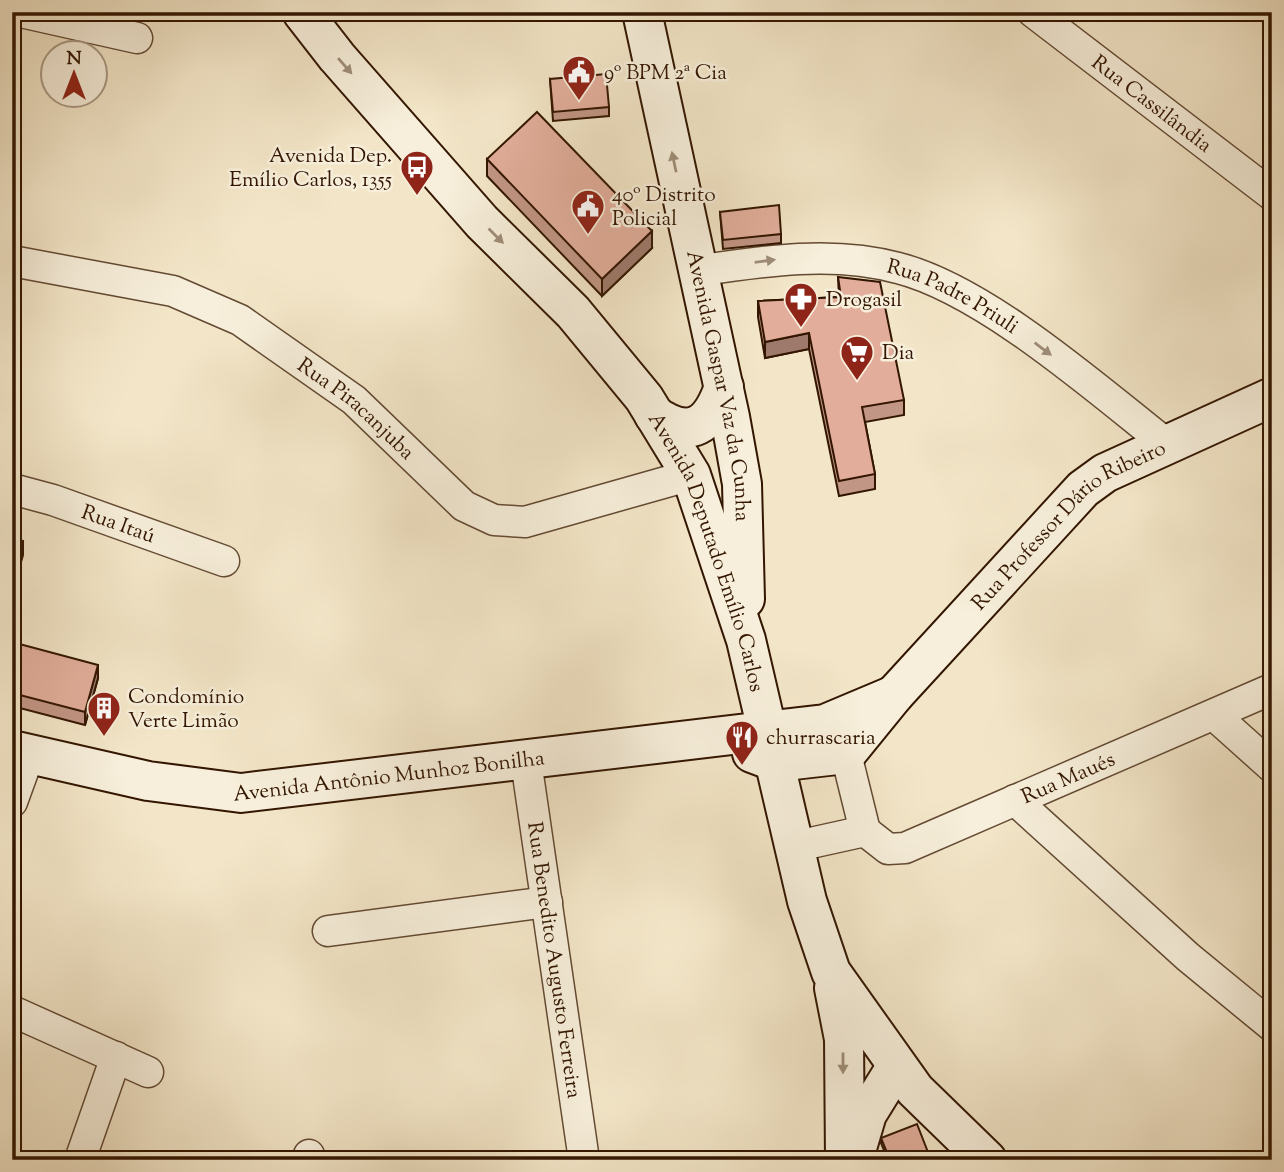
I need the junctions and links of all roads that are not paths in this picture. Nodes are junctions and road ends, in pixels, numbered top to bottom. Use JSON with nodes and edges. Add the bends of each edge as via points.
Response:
{"nodes":[{"id":1,"x":21,"y":12,"type":"edge"},
{"id":2,"x":302,"y":12,"type":"edge"},
{"id":3,"x":642,"y":12,"type":"edge"},
{"id":4,"x":1033,"y":12,"type":"edge"},
{"id":5,"x":137,"y":38,"type":"dead end"},
{"id":6,"x":1272,"y":195,"type":"edge"},
{"id":7,"x":12,"y":261,"type":"edge"},
{"id":8,"x":697,"y":271,"type":"junction"},
{"id":9,"x":724,"y":387,"type":"junction"},
{"id":10,"x":1272,"y":397,"type":"edge"},
{"id":11,"x":654,"y":415,"type":"junction"},
{"id":12,"x":1168,"y":446,"type":"junction"},
{"id":13,"x":691,"y":475,"type":"junction"},
{"id":14,"x":12,"y":489,"type":"edge"},
{"id":15,"x":224,"y":561,"type":"dead end"},
{"id":16,"x":746,"y":640,"type":"junction"},
{"id":17,"x":1272,"y":689,"type":"edge"},
{"id":18,"x":894,"y":695,"type":"junction"},
{"id":19,"x":1214,"y":715,"type":"junction"},
{"id":20,"x":772,"y":746,"type":"junction"},
{"id":21,"x":20,"y":752,"type":"edge"},
{"id":22,"x":846,"y":754,"type":"junction"},
{"id":23,"x":526,"y":761,"type":"junction"},
{"id":24,"x":1272,"y":767,"type":"edge"},
{"id":25,"x":1015,"y":800,"type":"junction"},
{"id":26,"x":12,"y":803,"type":"edge"},
{"id":27,"x":864,"y":831,"type":"junction"},
{"id":28,"x":797,"y":846,"type":"junction"},
{"id":29,"x":548,"y":902,"type":"junction"},
{"id":30,"x":328,"y":930,"type":"dead end"},
{"id":31,"x":831,"y":972,"type":"junction"},
{"id":32,"x":12,"y":1011,"type":"edge"},
{"id":33,"x":1272,"y":1026,"type":"edge"},
{"id":34,"x":116,"y":1057,"type":"junction"},
{"id":35,"x":895,"y":1066,"type":"junction"},
{"id":36,"x":148,"y":1072,"type":"dead end"},
{"id":37,"x":80,"y":1160,"type":"edge"},
{"id":38,"x":584,"y":1160,"type":"edge"},
{"id":39,"x":845,"y":1160,"type":"edge"},
{"id":40,"x":854,"y":1160,"type":"edge"},
{"id":41,"x":987,"y":1160,"type":"edge"}],
"edges":[{"from":1,"to":5,"type":"street"},
{"from":2,"to":11,"type":"main road","name":"Avenida Deputado Emílio Carlos","one_way":true,"via":[[482,222],[573,312]]},
{"from":8,"to":3,"type":"main road","name":"Avenida Gaspar Vaz da Cunha","one_way":true},
{"from":4,"to":6,"type":"street","name":"Rua Cassilândia"},
{"from":7,"to":13,"type":"street","name":"Rua Piracanjuba","via":[[173,291],[240,320],[354,400],[464,506],[494,520],[525,522]]},
{"from":8,"to":9,"type":"main road","name":"Avenida Gaspar Vaz da Cunha"},
{"from":8,"to":12,"type":"street","name":"Rua Padre Priuli","one_way":true,"via":[[780,259],[845,260],[899,268],[953,290],[1007,323]]},
{"from":9,"to":11,"type":"main road","via":[[717,407],[702,424],[679,428]]},
{"from":9,"to":16,"type":"main road","name":"Avenida Gaspar Vaz da Cunha","via":[[742,485]]},
{"from":10,"to":12,"type":"main road","name":"Rua Professor Dário Ribeiro"},
{"from":11,"to":13,"type":"main road","name":"Avenida Deputado Emílio Carlos"},
{"from":12,"to":18,"type":"main road","name":"Rua Professor Dário Ribeiro","via":[[1105,473],[1083,489]]},
{"from":13,"to":16,"type":"main road","name":"Avenida Deputado Emílio Carlos"},
{"from":14,"to":15,"type":"street","name":"Rua Itaú"},
{"from":16,"to":20,"type":"main road","name":"Avenida Deputado Emílio Carlos"},
{"from":17,"to":19,"type":"street","name":"Rua Maués"},
{"from":18,"to":20,"type":"main road","name":"Rua Professor Dário Ribeiro"},
{"from":18,"to":22,"type":"main road","name":"Rua Professor Dário Ribeiro"},
{"from":19,"to":24,"type":"street"},
{"from":19,"to":25,"type":"street","name":"Rua Maués"},
{"from":20,"to":22,"type":"main road"},
{"from":20,"to":23,"type":"main road","name":"Avenida Antônio Munhoz Bonilha","via":[[711,738]]},
{"from":20,"to":28,"type":"main road","name":"Avenida Deputado Emílio Carlos"},
{"from":21,"to":23,"type":"main road","name":"Avenida Antônio Munhoz Bonilha","via":[[148,781],[241,793]]},
{"from":21,"to":26,"type":"street"},
{"from":22,"to":27,"type":"street"},
{"from":23,"to":29,"type":"street","name":"Rua Benedito Augusto Ferreira"},
{"from":25,"to":27,"type":"street","name":"Rua Maués","via":[[905,848],[888,849]]},
{"from":25,"to":33,"type":"street","via":[[1188,957]]},
{"from":27,"to":28,"type":"street"},
{"from":28,"to":31,"type":"main road","name":"Avenida Deputado Emílio Carlos","via":[[807,901]]},
{"from":29,"to":30,"type":"street"},
{"from":29,"to":38,"type":"street","name":"Rua Benedito Augusto Ferreira"},
{"from":31,"to":35,"type":"main road","name":"Avenida Deputado Emílio Carlos"},
{"from":31,"to":39,"type":"main road","one_way":true,"via":[[844,1039]]},
{"from":32,"to":34,"type":"street"},
{"from":34,"to":36,"type":"street"},
{"from":34,"to":37,"type":"street"},
{"from":35,"to":40,"type":"main road","via":[[867,1114]]},
{"from":35,"to":41,"type":"main road","name":"Avenida Deputado Emílio Carlos"}]}
